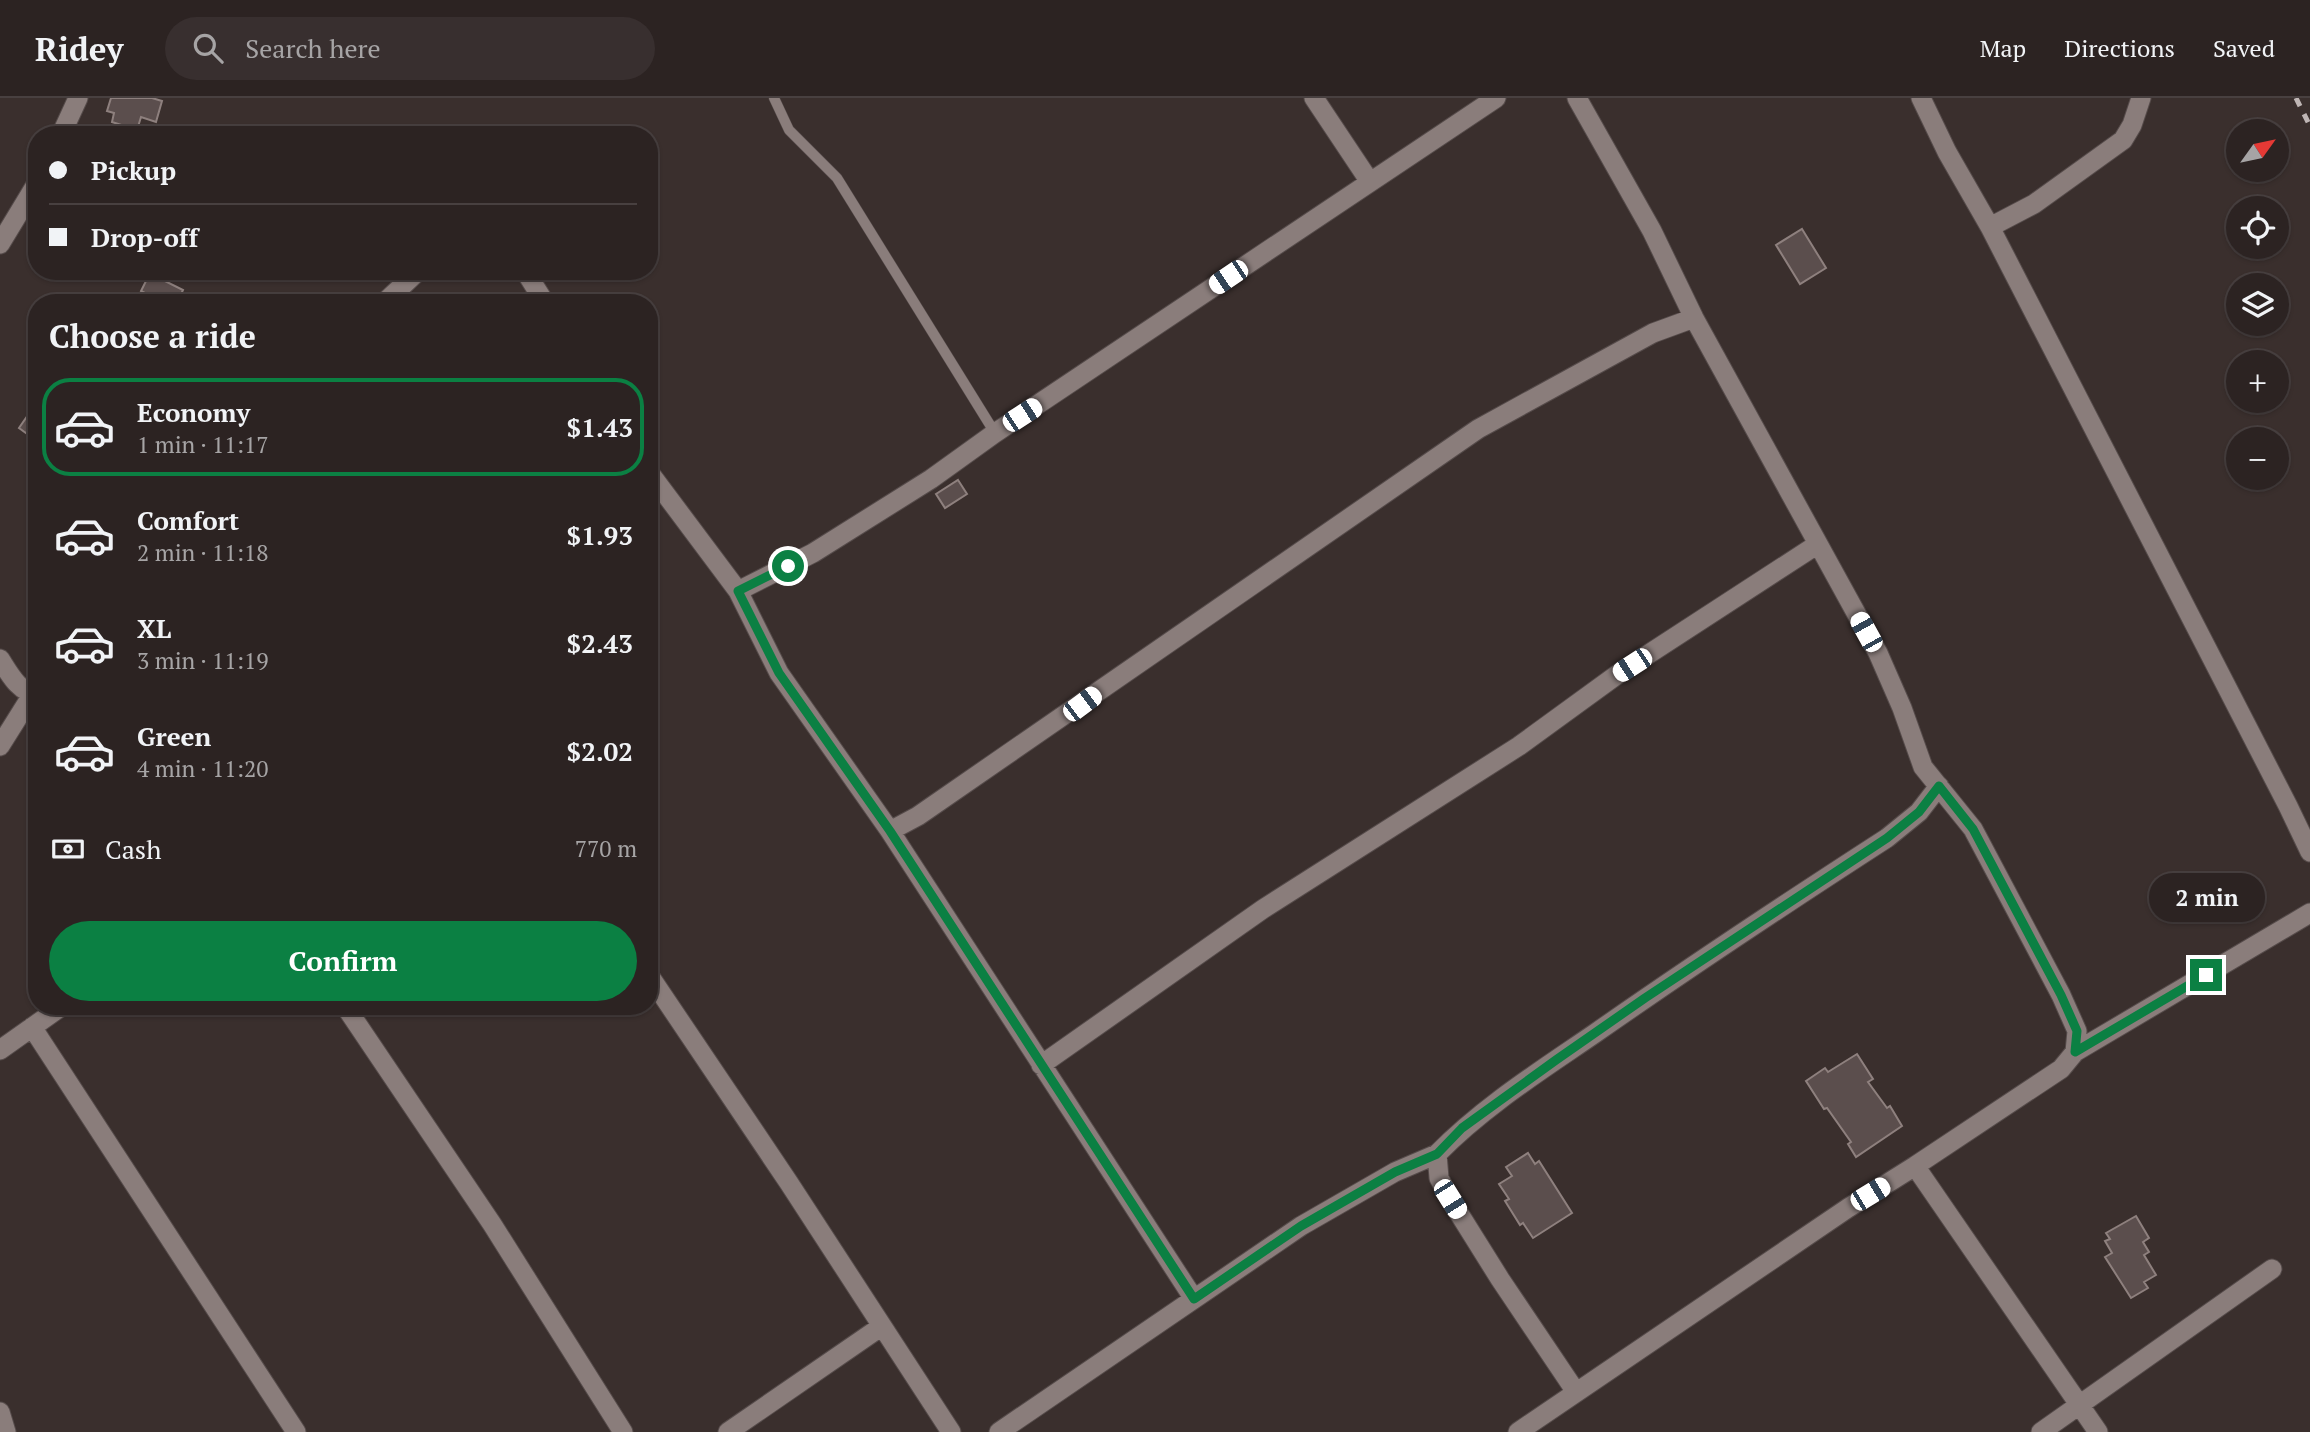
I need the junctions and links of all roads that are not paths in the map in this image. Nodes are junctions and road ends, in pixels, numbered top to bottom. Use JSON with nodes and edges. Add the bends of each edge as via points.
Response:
{"nodes":[{"id":1,"x":78,"y":98,"type":"edge"},
{"id":2,"x":774,"y":98,"type":"edge"},
{"id":3,"x":1314,"y":98,"type":"edge"},
{"id":4,"x":1496,"y":98,"type":"edge"},
{"id":5,"x":1577,"y":98,"type":"edge"},
{"id":6,"x":1921,"y":98,"type":"edge"},
{"id":7,"x":2141,"y":98,"type":"edge"},
{"id":8,"x":65,"y":126,"type":"edge"},
{"id":9,"x":1370,"y":182,"type":"junction"},
{"id":10,"x":28,"y":198,"type":"edge"},
{"id":11,"x":1990,"y":227,"type":"junction"},
{"id":12,"x":0,"y":244,"type":"edge"},
{"id":13,"x":408,"y":280,"type":"edge"},
{"id":14,"x":394,"y":294,"type":"edge"},
{"id":15,"x":1694,"y":317,"type":"junction"},
{"id":16,"x":995,"y":433,"type":"junction"},
{"id":17,"x":658,"y":484,"type":"edge"},
{"id":18,"x":1818,"y":544,"type":"junction"},
{"id":19,"x":738,"y":591,"type":"junction"},
{"id":20,"x":0,"y":659,"type":"edge"},
{"id":21,"x":28,"y":691,"type":"edge"},
{"id":22,"x":28,"y":703,"type":"edge"},
{"id":23,"x":0,"y":746,"type":"edge"},
{"id":24,"x":1939,"y":786,"type":"junction"},
{"id":25,"x":890,"y":831,"type":"junction"},
{"id":26,"x":2310,"y":852,"type":"edge"},
{"id":27,"x":2310,"y":913,"type":"edge"},
{"id":28,"x":658,"y":989,"type":"edge"},
{"id":29,"x":49,"y":1015,"type":"edge"},
{"id":30,"x":351,"y":1015,"type":"edge"},
{"id":31,"x":32,"y":1027,"type":"junction"},
{"id":32,"x":0,"y":1050,"type":"edge"},
{"id":33,"x":2075,"y":1052,"type":"junction"},
{"id":34,"x":1041,"y":1065,"type":"junction"},
{"id":35,"x":1437,"y":1154,"type":"junction"},
{"id":36,"x":1915,"y":1167,"type":"junction"},
{"id":37,"x":2272,"y":1269,"type":"dead end"},
{"id":38,"x":1194,"y":1299,"type":"junction"},
{"id":39,"x":882,"y":1326,"type":"junction"},
{"id":40,"x":1576,"y":1392,"type":"junction"},
{"id":41,"x":2079,"y":1407,"type":"junction"},
{"id":42,"x":0,"y":1412,"type":"edge"},
{"id":43,"x":6,"y":1432,"type":"edge"},
{"id":44,"x":296,"y":1432,"type":"edge"},
{"id":45,"x":623,"y":1432,"type":"edge"},
{"id":46,"x":728,"y":1432,"type":"edge"},
{"id":47,"x":951,"y":1432,"type":"edge"},
{"id":48,"x":999,"y":1432,"type":"edge"},
{"id":49,"x":1518,"y":1432,"type":"edge"},
{"id":50,"x":2041,"y":1432,"type":"edge"},
{"id":51,"x":2098,"y":1432,"type":"edge"}],
"edges":[{"from":1,"to":8,"type":"street"},
{"from":2,"to":16,"type":"lane","via":[[789,130],[837,178]]},
{"from":3,"to":9,"type":"street"},
{"from":4,"to":9,"type":"street"},
{"from":5,"to":15,"type":"street"},
{"from":6,"to":11,"type":"street"},
{"from":7,"to":11,"type":"street","via":[[2123,139],[2034,204]]},
{"from":9,"to":16,"type":"street"},
{"from":10,"to":12,"type":"street"},
{"from":11,"to":26,"type":"street"},
{"from":13,"to":14,"type":"street"},
{"from":15,"to":18,"type":"street"},
{"from":15,"to":25,"type":"street","via":[[1653,333],[1478,429],[975,778]]},
{"from":16,"to":19,"type":"street","via":[[823,547]]},
{"from":17,"to":19,"type":"street"},
{"from":18,"to":24,"type":"street","via":[[1878,653],[1923,768]]},
{"from":18,"to":34,"type":"street","via":[[1618,674],[1519,746],[1263,909]]},
{"from":19,"to":25,"type":"street","via":[[779,673]]},
{"from":20,"to":21,"type":"street","via":[[18,685]]},
{"from":22,"to":23,"type":"street"},
{"from":24,"to":33,"type":"street","via":[[1973,829],[2061,995],[2077,1031]]},
{"from":24,"to":35,"type":"street","via":[[1919,812],[1887,838],[1556,1060],[1462,1128]]},
{"from":25,"to":34,"type":"street"},
{"from":27,"to":33,"type":"street"},
{"from":28,"to":39,"type":"street"},
{"from":29,"to":31,"type":"street"},
{"from":30,"to":45,"type":"street","via":[[492,1224]]},
{"from":31,"to":32,"type":"street"},
{"from":31,"to":44,"type":"street"},
{"from":33,"to":36,"type":"street","via":[[2061,1069]]},
{"from":34,"to":38,"type":"street"},
{"from":35,"to":38,"type":"street","via":[[1395,1172],[1301,1226]]},
{"from":35,"to":40,"type":"street","via":[[1439,1178],[1450,1199]]},
{"from":36,"to":40,"type":"street"},
{"from":36,"to":41,"type":"street"},
{"from":37,"to":41,"type":"street"},
{"from":38,"to":48,"type":"street"},
{"from":39,"to":46,"type":"street"},
{"from":39,"to":47,"type":"street"},
{"from":40,"to":49,"type":"street"},
{"from":41,"to":50,"type":"street"},
{"from":41,"to":51,"type":"street"},
{"from":42,"to":43,"type":"street"}]}
